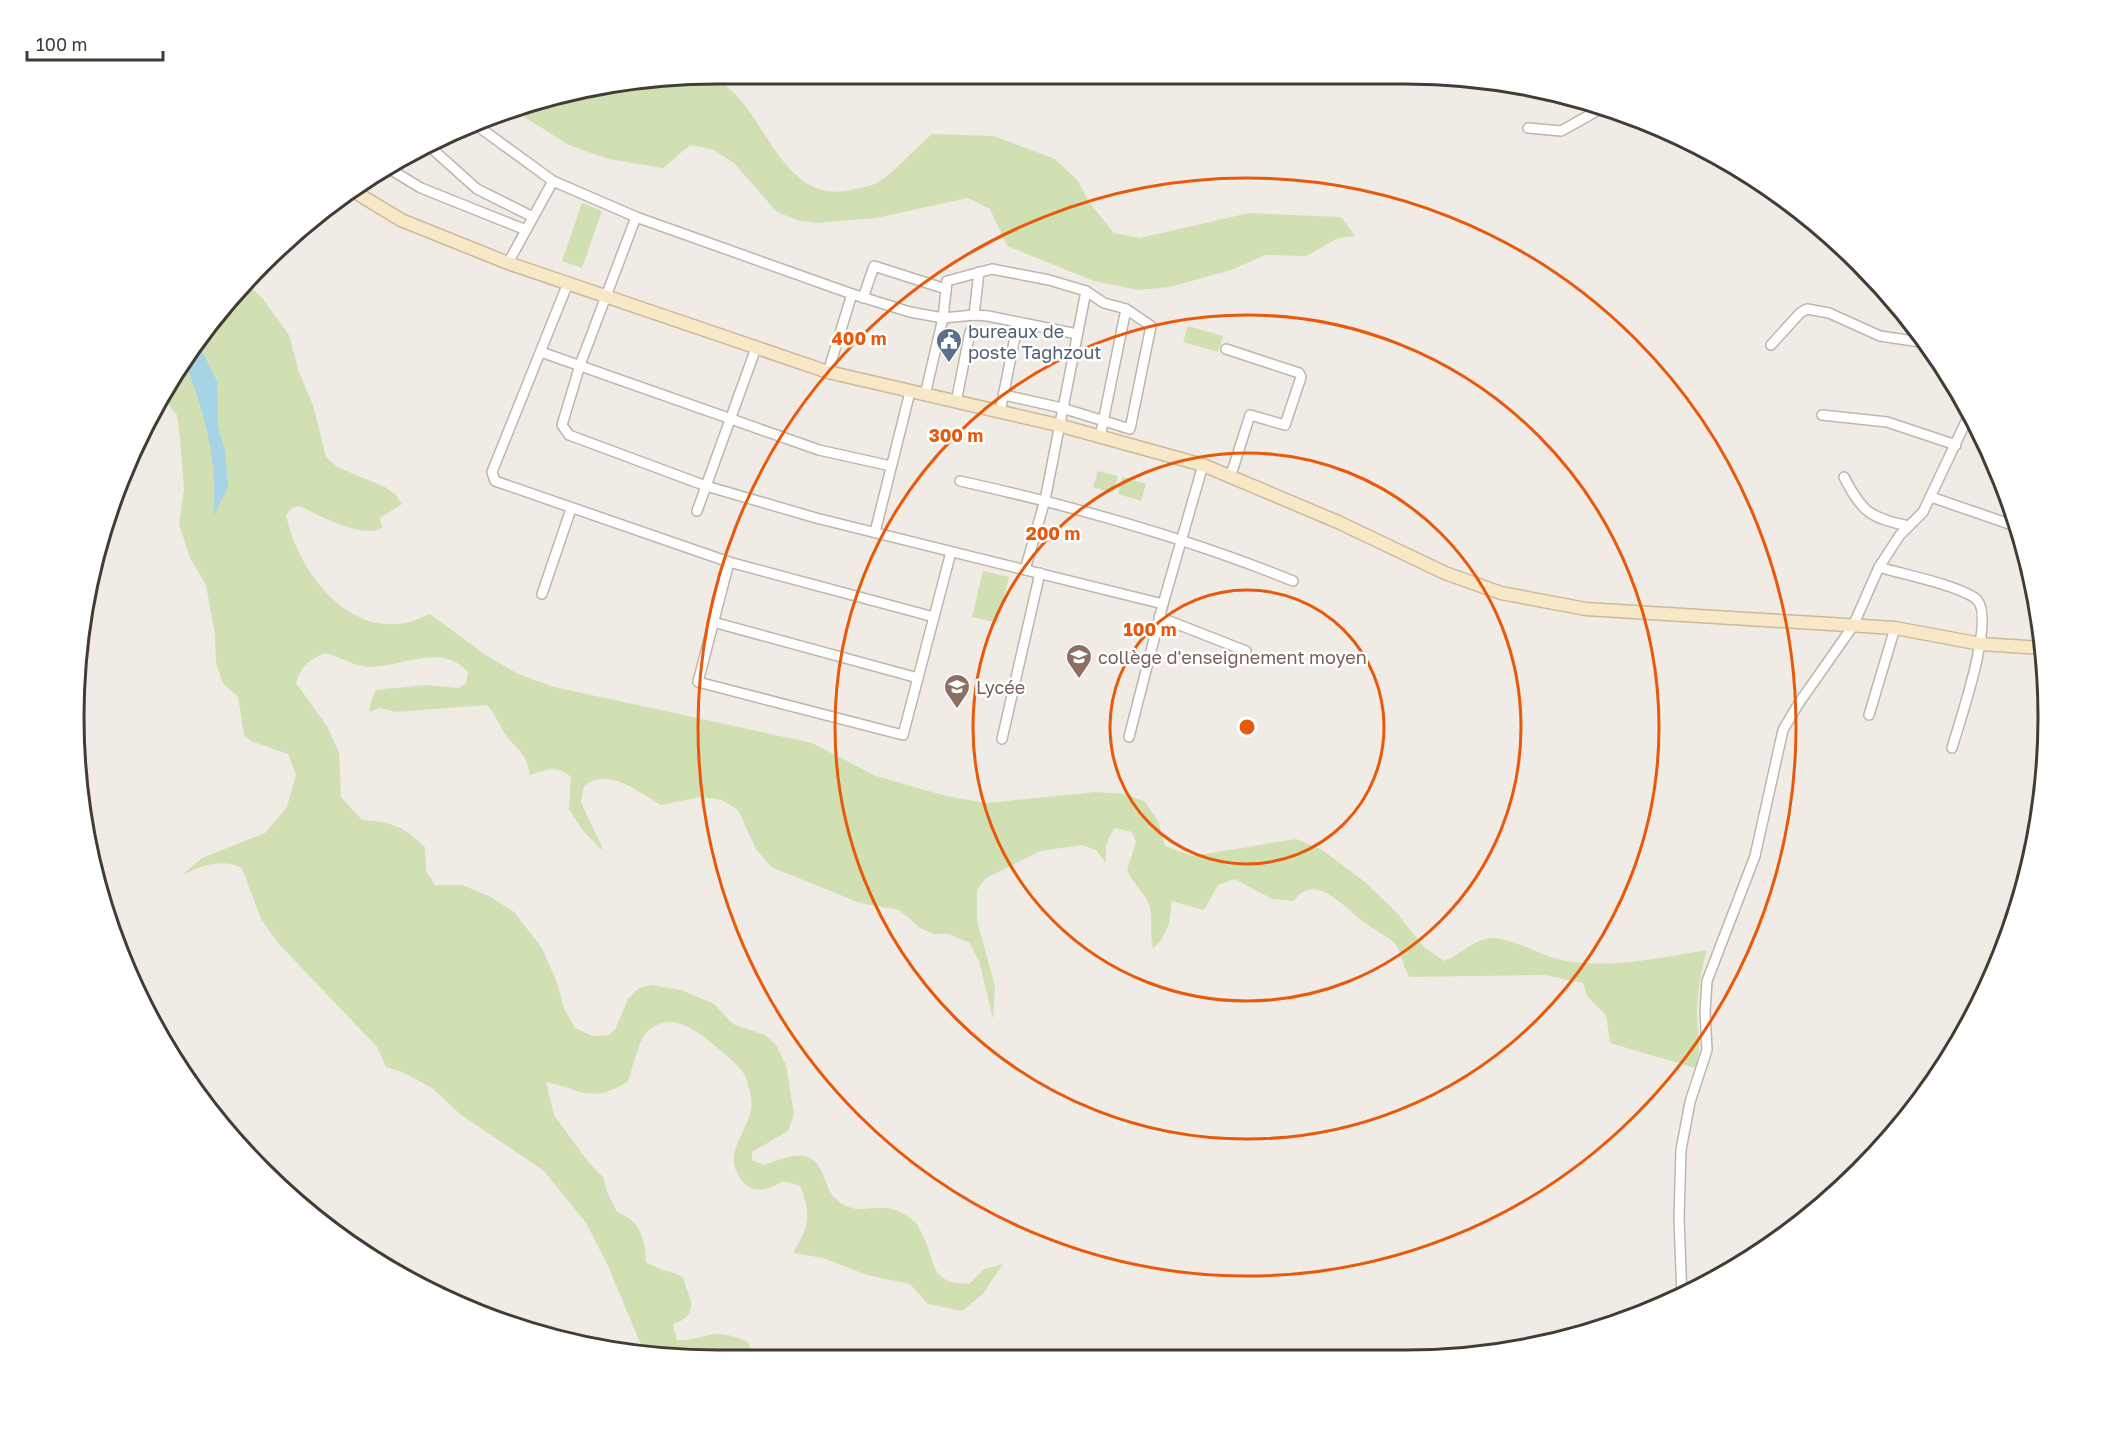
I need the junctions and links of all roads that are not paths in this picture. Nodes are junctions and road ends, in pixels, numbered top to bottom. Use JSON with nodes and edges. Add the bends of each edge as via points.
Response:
{"nodes":[{"id":1,"x":1593,"y":113,"type":"edge"},
{"id":2,"x":1528,"y":128,"type":"dead end"},
{"id":3,"x":482,"y":129,"type":"edge"},
{"id":4,"x":434,"y":151,"type":"edge"},
{"id":5,"x":395,"y":172,"type":"edge"},
{"id":6,"x":553,"y":181,"type":"junction"},
{"id":7,"x":360,"y":195,"type":"edge"},
{"id":8,"x":533,"y":217,"type":"junction"},
{"id":9,"x":636,"y":217,"type":"junction"},
{"id":10,"x":526,"y":230,"type":"junction"},
{"id":11,"x":508,"y":263,"type":"junction"},
{"id":12,"x":979,"y":272,"type":"junction"},
{"id":13,"x":568,"y":283,"type":"junction"},
{"id":14,"x":946,"y":290,"type":"junction"},
{"id":15,"x":1086,"y":291,"type":"junction"},
{"id":16,"x":852,"y":294,"type":"junction"},
{"id":17,"x":606,"y":297,"type":"junction"},
{"id":18,"x":862,"y":298,"type":"junction"},
{"id":19,"x":1126,"y":309,"type":"junction"},
{"id":20,"x":974,"y":315,"type":"junction"},
{"id":21,"x":943,"y":318,"type":"junction"},
{"id":22,"x":1018,"y":322,"type":"junction"},
{"id":23,"x":970,"y":332,"type":"dead end"},
{"id":24,"x":1077,"y":334,"type":"junction"},
{"id":25,"x":1914,"y":341,"type":"edge"},
{"id":26,"x":1771,"y":345,"type":"dead end"},
{"id":27,"x":756,"y":348,"type":"junction"},
{"id":28,"x":1226,"y":349,"type":"dead end"},
{"id":29,"x":541,"y":352,"type":"junction"},
{"id":30,"x":580,"y":365,"type":"junction"},
{"id":31,"x":828,"y":372,"type":"junction"},
{"id":32,"x":910,"y":392,"type":"junction"},
{"id":33,"x":925,"y":395,"type":"junction"},
{"id":34,"x":1004,"y":395,"type":"junction"},
{"id":35,"x":956,"y":402,"type":"junction"},
{"id":36,"x":1062,"y":408,"type":"junction"},
{"id":37,"x":1000,"y":412,"type":"junction"},
{"id":38,"x":1822,"y":415,"type":"dead end"},
{"id":39,"x":1103,"y":420,"type":"junction"},
{"id":40,"x":729,"y":421,"type":"junction"},
{"id":41,"x":1965,"y":423,"type":"edge"},
{"id":42,"x":1058,"y":425,"type":"junction"},
{"id":43,"x":1100,"y":437,"type":"junction"},
{"id":44,"x":1956,"y":445,"type":"junction"},
{"id":45,"x":1203,"y":465,"type":"junction"},
{"id":46,"x":891,"y":466,"type":"junction"},
{"id":47,"x":1230,"y":476,"type":"junction"},
{"id":48,"x":1844,"y":477,"type":"dead end"},
{"id":49,"x":960,"y":481,"type":"dead end"},
{"id":50,"x":706,"y":486,"type":"junction"},
{"id":51,"x":1931,"y":497,"type":"junction"},
{"id":52,"x":1045,"y":500,"type":"junction"},
{"id":53,"x":571,"y":509,"type":"junction"},
{"id":54,"x":697,"y":511,"type":"dead end"},
{"id":55,"x":2007,"y":523,"type":"edge"},
{"id":56,"x":1909,"y":526,"type":"junction"},
{"id":57,"x":875,"y":532,"type":"junction"},
{"id":58,"x":1181,"y":540,"type":"junction"},
{"id":59,"x":951,"y":552,"type":"junction"},
{"id":60,"x":729,"y":562,"type":"junction"},
{"id":61,"x":1879,"y":567,"type":"junction"},
{"id":62,"x":1025,"y":570,"type":"junction"},
{"id":63,"x":1040,"y":573,"type":"junction"},
{"id":64,"x":1293,"y":581,"type":"dead end"},
{"id":65,"x":542,"y":594,"type":"dead end"},
{"id":66,"x":1163,"y":604,"type":"junction"},
{"id":67,"x":934,"y":617,"type":"junction"},
{"id":68,"x":1159,"y":617,"type":"junction"},
{"id":69,"x":713,"y":622,"type":"junction"},
{"id":70,"x":1853,"y":626,"type":"junction"},
{"id":71,"x":1895,"y":628,"type":"junction"},
{"id":72,"x":1981,"y":644,"type":"junction"},
{"id":73,"x":2034,"y":647,"type":"edge"},
{"id":74,"x":1245,"y":651,"type":"dead end"},
{"id":75,"x":918,"y":678,"type":"junction"},
{"id":76,"x":1869,"y":715,"type":"dead end"},
{"id":77,"x":1129,"y":738,"type":"dead end"},
{"id":78,"x":1002,"y":739,"type":"dead end"},
{"id":79,"x":1952,"y":748,"type":"dead end"},
{"id":80,"x":1682,"y":1287,"type":"edge"}],
"edges":[{"from":1,"to":2,"type":"street","via":[[1561,131]]},
{"from":3,"to":6,"type":"street"},
{"from":4,"to":8,"type":"street","via":[[477,189]]},
{"from":5,"to":10,"type":"street","via":[[421,188]]},
{"from":6,"to":8,"type":"street"},
{"from":6,"to":9,"type":"street"},
{"from":7,"to":11,"type":"main road","via":[[401,220]]},
{"from":8,"to":10,"type":"street"},
{"from":9,"to":16,"type":"street"},
{"from":9,"to":17,"type":"street"},
{"from":10,"to":11,"type":"street"},
{"from":11,"to":13,"type":"main road"},
{"from":12,"to":14,"type":"street","via":[[947,281]]},
{"from":12,"to":15,"type":"street","via":[[992,269]]},
{"from":12,"to":20,"type":"street"},
{"from":13,"to":17,"type":"main road"},
{"from":13,"to":29,"type":"street"},
{"from":14,"to":18,"type":"street","via":[[873,266]]},
{"from":14,"to":21,"type":"street"},
{"from":15,"to":19,"type":"street","via":[[1104,303]]},
{"from":15,"to":24,"type":"street"},
{"from":16,"to":18,"type":"street"},
{"from":16,"to":31,"type":"street"},
{"from":17,"to":27,"type":"main road"},
{"from":17,"to":30,"type":"street"},
{"from":18,"to":21,"type":"street"},
{"from":19,"to":39,"type":"street"},
{"from":19,"to":39,"type":"street","via":[[1151,326],[1130,429]]},
{"from":20,"to":21,"type":"street"},
{"from":20,"to":22,"type":"street"},
{"from":21,"to":33,"type":"street"},
{"from":22,"to":24,"type":"street"},
{"from":22,"to":34,"type":"street"},
{"from":23,"to":35,"type":"street"},
{"from":24,"to":36,"type":"street"},
{"from":25,"to":26,"type":"street","via":[[1880,336],[1829,313],[1807,309]]},
{"from":27,"to":31,"type":"main road"},
{"from":27,"to":40,"type":"street"},
{"from":28,"to":47,"type":"street","via":[[1299,373],[1301,377],[1286,425],[1250,415]]},
{"from":29,"to":30,"type":"street"},
{"from":29,"to":53,"type":"street","via":[[492,478]]},
{"from":30,"to":40,"type":"street"},
{"from":30,"to":50,"type":"street","via":[[562,425],[569,435]]},
{"from":31,"to":32,"type":"main road"},
{"from":32,"to":33,"type":"main road"},
{"from":32,"to":46,"type":"street"},
{"from":33,"to":35,"type":"main road"},
{"from":34,"to":36,"type":"street"},
{"from":34,"to":37,"type":"street"},
{"from":35,"to":37,"type":"main road"},
{"from":36,"to":39,"type":"street"},
{"from":36,"to":42,"type":"street"},
{"from":37,"to":42,"type":"main road"},
{"from":38,"to":44,"type":"street","via":[[1887,422]]},
{"from":39,"to":43,"type":"street"},
{"from":40,"to":46,"type":"street","via":[[819,450]]},
{"from":40,"to":50,"type":"street"},
{"from":41,"to":44,"type":"street"},
{"from":42,"to":43,"type":"main road"},
{"from":42,"to":52,"type":"street"},
{"from":43,"to":45,"type":"main road"},
{"from":44,"to":51,"type":"street"},
{"from":45,"to":47,"type":"main road"},
{"from":45,"to":58,"type":"street"},
{"from":46,"to":57,"type":"street"},
{"from":47,"to":70,"type":"main road","via":[[1445,573],[1528,600],[1586,609]]},
{"from":48,"to":56,"type":"street","via":[[1866,510],[1880,520]]},
{"from":49,"to":52,"type":"street"},
{"from":50,"to":54,"type":"street"},
{"from":50,"to":57,"type":"street"},
{"from":51,"to":55,"type":"street"},
{"from":51,"to":56,"type":"street"},
{"from":52,"to":58,"type":"street"},
{"from":52,"to":62,"type":"street"},
{"from":53,"to":60,"type":"street"},
{"from":53,"to":65,"type":"street"},
{"from":56,"to":61,"type":"street"},
{"from":57,"to":59,"type":"street"},
{"from":58,"to":64,"type":"street"},
{"from":58,"to":66,"type":"street"},
{"from":59,"to":62,"type":"street"},
{"from":59,"to":67,"type":"street"},
{"from":60,"to":67,"type":"street"},
{"from":60,"to":69,"type":"street"},
{"from":61,"to":70,"type":"street"},
{"from":61,"to":72,"type":"street","via":[[1975,598],[1983,612]]},
{"from":62,"to":63,"type":"street"},
{"from":63,"to":66,"type":"street"},
{"from":63,"to":78,"type":"street"},
{"from":66,"to":68,"type":"street"},
{"from":67,"to":75,"type":"street"},
{"from":68,"to":74,"type":"street"},
{"from":68,"to":77,"type":"street"},
{"from":69,"to":75,"type":"street"},
{"from":69,"to":75,"type":"street","via":[[698,676],[702,685],[903,735]]},
{"from":70,"to":71,"type":"main road"},
{"from":70,"to":80,"type":"street","via":[[1783,730],[1755,856],[1707,981],[1707,1050],[1690,1102],[1681,1150]]},
{"from":71,"to":72,"type":"main road"},
{"from":71,"to":76,"type":"street"},
{"from":72,"to":73,"type":"main road"},
{"from":72,"to":79,"type":"street"}]}
